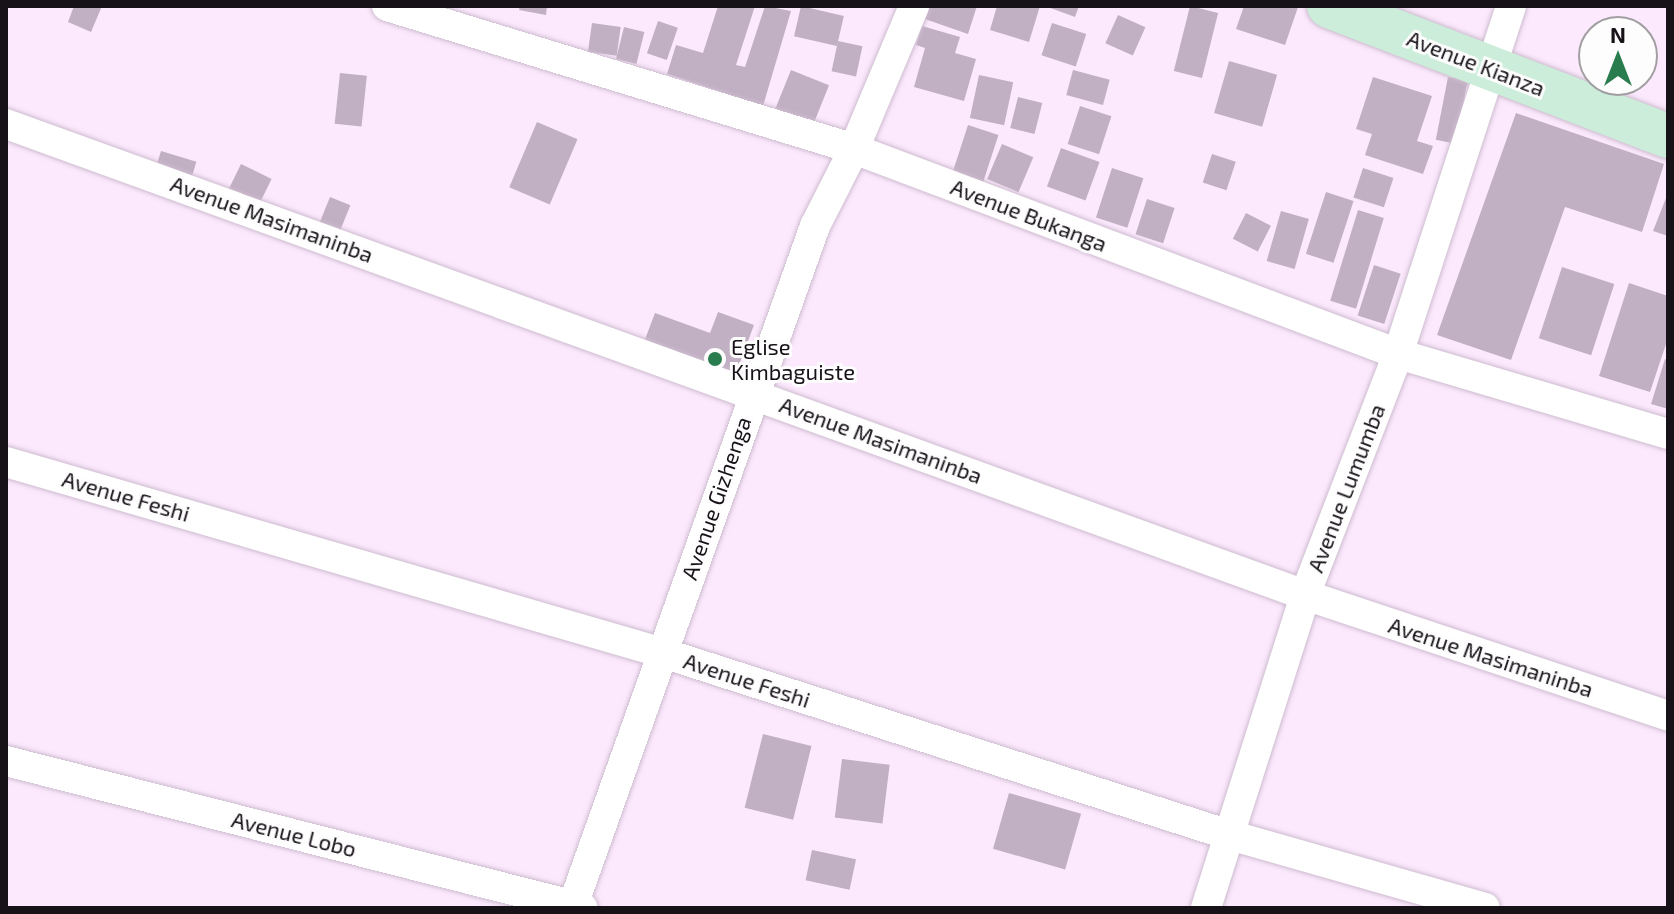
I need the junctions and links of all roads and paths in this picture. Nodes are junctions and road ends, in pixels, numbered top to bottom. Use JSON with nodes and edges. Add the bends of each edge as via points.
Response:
{"nodes":[{"id":1,"x":387,"y":6,"type":"edge"},
{"id":2,"x":914,"y":6,"type":"edge"},
{"id":3,"x":1329,"y":6,"type":"edge"},
{"id":4,"x":1511,"y":6,"type":"edge"},
{"id":5,"x":1489,"y":69,"type":"junction"},
{"id":6,"x":6,"y":124,"type":"edge"},
{"id":7,"x":1668,"y":136,"type":"edge"},
{"id":8,"x":854,"y":149,"type":"junction"},
{"id":9,"x":1398,"y":354,"type":"junction"},
{"id":10,"x":752,"y":393,"type":"junction"},
{"id":11,"x":1668,"y":434,"type":"edge"},
{"id":12,"x":6,"y":462,"type":"edge"},
{"id":13,"x":1305,"y":595,"type":"junction"},
{"id":14,"x":663,"y":653,"type":"junction"},
{"id":15,"x":1668,"y":716,"type":"edge"},
{"id":16,"x":6,"y":761,"type":"edge"},
{"id":17,"x":1226,"y":834,"type":"junction"},
{"id":18,"x":576,"y":907,"type":"edge"},
{"id":19,"x":1206,"y":908,"type":"edge"},
{"id":20,"x":1485,"y":908,"type":"edge"}],
"edges":[{"from":1,"to":8,"type":"street","name":"Avenue Bukanga"},
{"from":2,"to":8,"type":"street","name":"Avenue Gizhenga"},
{"from":3,"to":5,"type":"street","name":"Avenue Kianza"},
{"from":4,"to":5,"type":"street","name":"Avenue Lumumba"},
{"from":5,"to":7,"type":"street","name":"Avenue Kianza"},
{"from":5,"to":9,"type":"street","name":"Avenue Lumumba"},
{"from":6,"to":10,"type":"street","name":"Avenue Masimaninba"},
{"from":8,"to":9,"type":"street","name":"Avenue Bukanga"},
{"from":8,"to":10,"type":"street","name":"Avenue Gizhenga","via":[[815,226]]},
{"from":9,"to":11,"type":"street","name":"Avenue Bukanga"},
{"from":9,"to":13,"type":"street","name":"Avenue Lumumba"},
{"from":10,"to":13,"type":"street","name":"Avenue Masimaninba"},
{"from":10,"to":14,"type":"street","name":"Avenue Gizhenga"},
{"from":12,"to":14,"type":"street","name":"Avenue Feshi"},
{"from":13,"to":15,"type":"street","name":"Avenue Masimaninba"},
{"from":13,"to":17,"type":"street","name":"Avenue Lumumba"},
{"from":14,"to":17,"type":"street","name":"Avenue Feshi"},
{"from":14,"to":18,"type":"street","name":"Avenue Gizhenga"},
{"from":16,"to":18,"type":"street","name":"Avenue Lobo"},
{"from":17,"to":19,"type":"street","name":"Avenue Lumumba"},
{"from":17,"to":20,"type":"street","name":"Avenue Feshi"}]}
